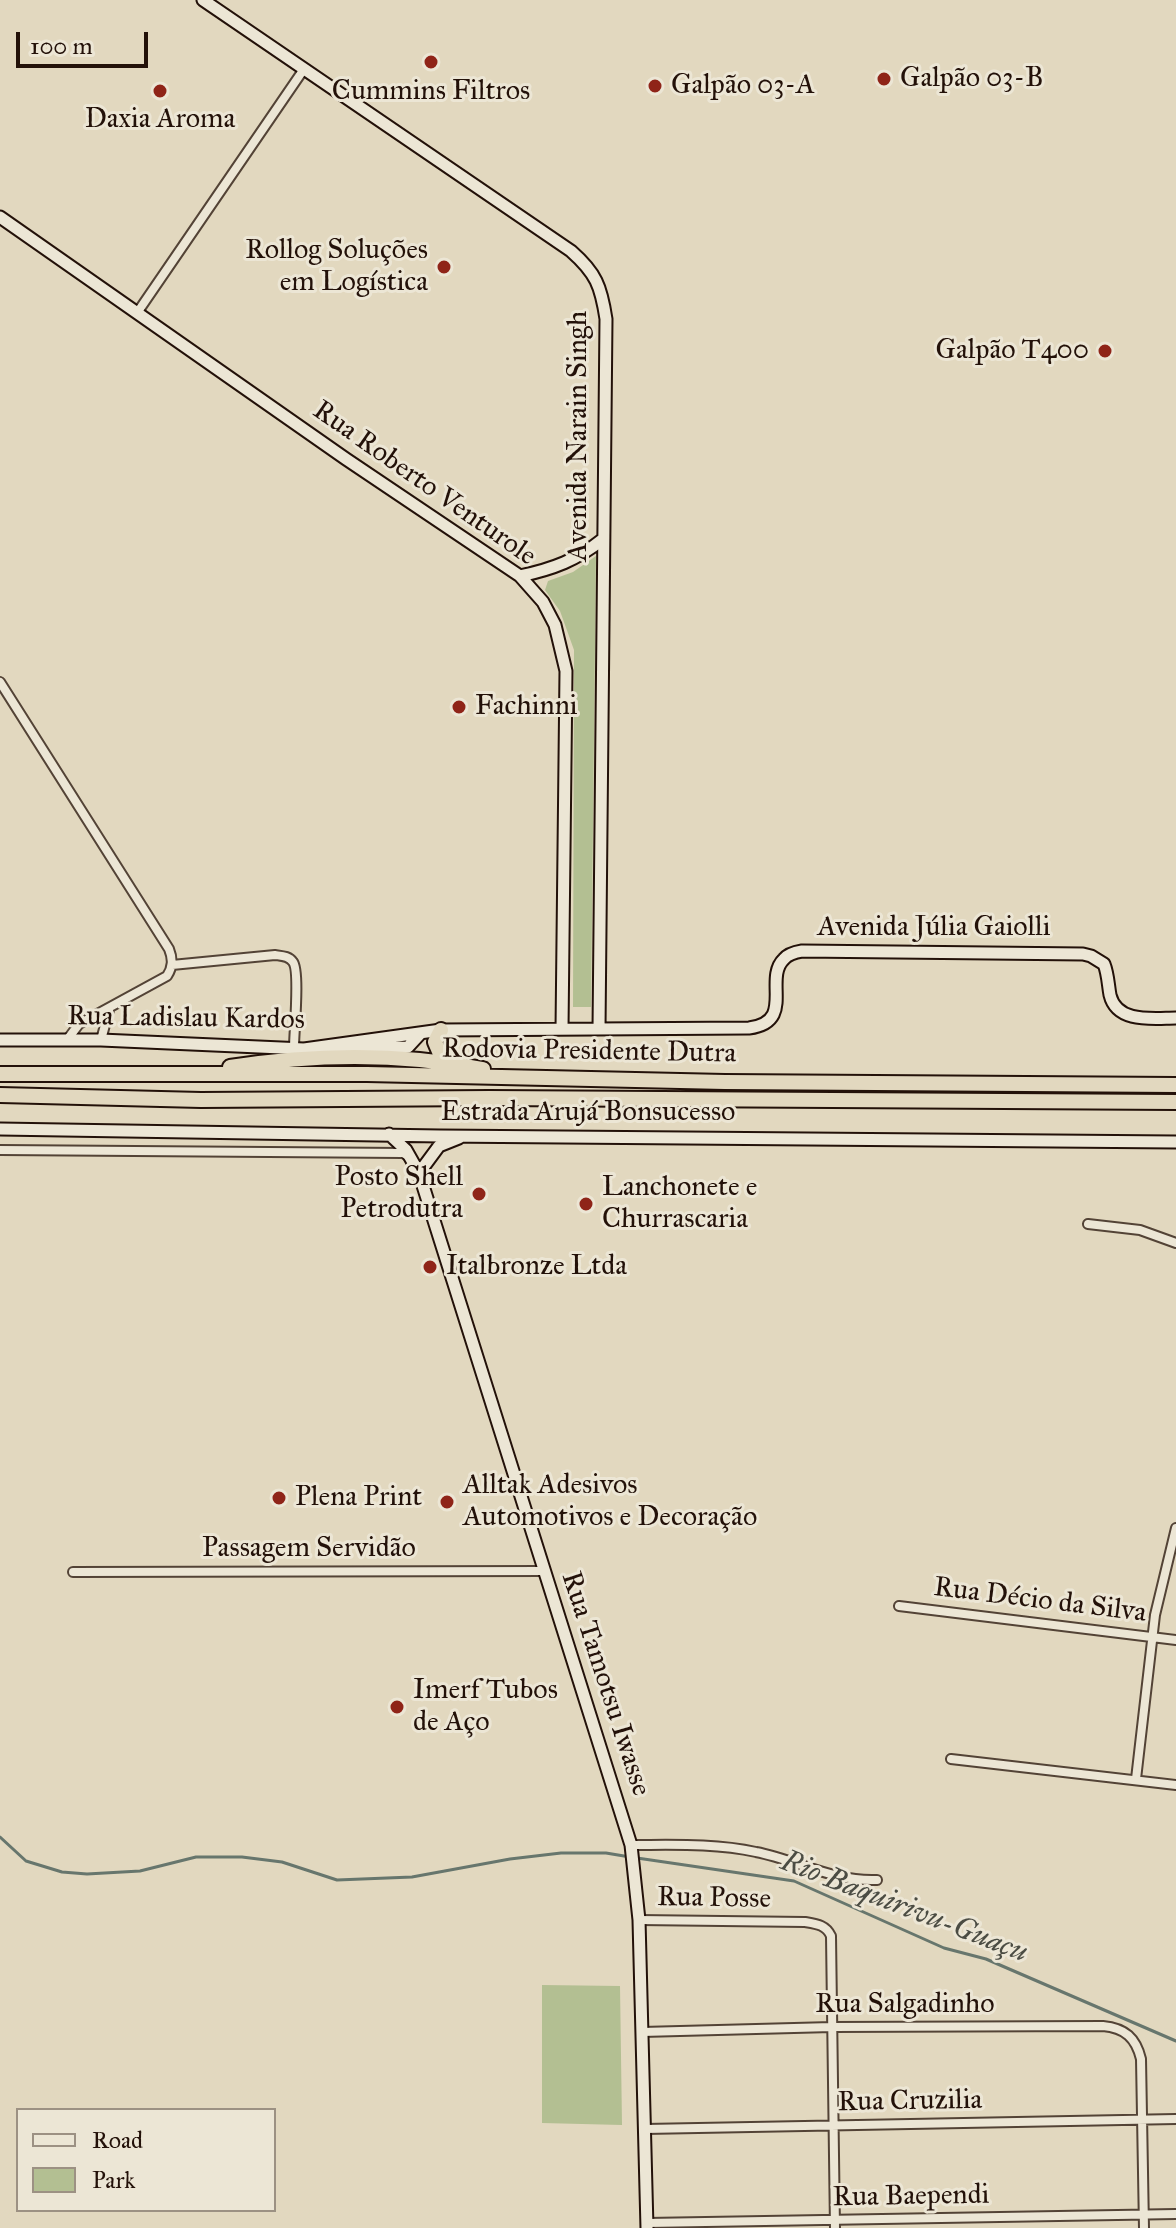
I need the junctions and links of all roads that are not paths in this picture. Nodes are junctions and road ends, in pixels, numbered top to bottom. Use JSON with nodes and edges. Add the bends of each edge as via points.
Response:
{"nodes":[{"id":1,"x":203,"y":0,"type":"edge"},
{"id":2,"x":304,"y":69,"type":"junction"},
{"id":3,"x":0,"y":217,"type":"edge"},
{"id":4,"x":137,"y":313,"type":"junction"},
{"id":5,"x":603,"y":539,"type":"junction"},
{"id":6,"x":520,"y":576,"type":"junction"},
{"id":7,"x":0,"y":682,"type":"edge"},
{"id":8,"x":172,"y":965,"type":"junction"},
{"id":9,"x":109,"y":1010,"type":"junction"},
{"id":10,"x":1176,"y":1018,"type":"edge"},
{"id":11,"x":562,"y":1029,"type":"junction"},
{"id":12,"x":599,"y":1029,"type":"junction"},
{"id":13,"x":441,"y":1030,"type":"junction"},
{"id":14,"x":0,"y":1040,"type":"edge"},
{"id":15,"x":67,"y":1040,"type":"junction"},
{"id":16,"x":101,"y":1040,"type":"junction"},
{"id":17,"x":299,"y":1048,"type":"junction"},
{"id":18,"x":266,"y":1061,"type":"junction"},
{"id":19,"x":443,"y":1061,"type":"junction"},
{"id":20,"x":0,"y":1074,"type":"edge"},
{"id":21,"x":186,"y":1074,"type":"junction"},
{"id":22,"x":530,"y":1076,"type":"junction"},
{"id":23,"x":1176,"y":1085,"type":"edge"},
{"id":24,"x":0,"y":1095,"type":"edge"},
{"id":25,"x":1176,"y":1102,"type":"edge"},
{"id":26,"x":0,"y":1129,"type":"edge"},
{"id":27,"x":389,"y":1134,"type":"junction"},
{"id":28,"x":461,"y":1136,"type":"junction"},
{"id":29,"x":1176,"y":1142,"type":"edge"},
{"id":30,"x":0,"y":1150,"type":"edge"},
{"id":31,"x":411,"y":1157,"type":"junction"},
{"id":32,"x":419,"y":1173,"type":"junction"},
{"id":33,"x":1088,"y":1224,"type":"dead end"},
{"id":34,"x":1176,"y":1243,"type":"edge"},
{"id":35,"x":1176,"y":1528,"type":"edge"},
{"id":36,"x":544,"y":1571,"type":"junction"},
{"id":37,"x":73,"y":1572,"type":"dead end"},
{"id":38,"x":899,"y":1606,"type":"dead end"},
{"id":39,"x":1153,"y":1637,"type":"junction"},
{"id":40,"x":1176,"y":1640,"type":"edge"},
{"id":41,"x":951,"y":1759,"type":"dead end"},
{"id":42,"x":1136,"y":1779,"type":"junction"},
{"id":43,"x":1176,"y":1785,"type":"edge"},
{"id":44,"x":631,"y":1846,"type":"junction"},
{"id":45,"x":877,"y":1880,"type":"dead end"},
{"id":46,"x":639,"y":1920,"type":"junction"},
{"id":47,"x":832,"y":2027,"type":"junction"},
{"id":48,"x":642,"y":2032,"type":"junction"},
{"id":49,"x":1176,"y":2119,"type":"edge"},
{"id":50,"x":1141,"y":2120,"type":"junction"},
{"id":51,"x":833,"y":2126,"type":"junction"},
{"id":52,"x":645,"y":2129,"type":"junction"},
{"id":53,"x":1143,"y":2214,"type":"junction"},
{"id":54,"x":1176,"y":2214,"type":"edge"},
{"id":55,"x":835,"y":2224,"type":"edge"},
{"id":56,"x":647,"y":2225,"type":"edge"},
{"id":57,"x":1144,"y":2228,"type":"edge"}],
"edges":[{"from":1,"to":2,"type":"street","name":"Avenida Narain Singh"},
{"from":2,"to":4,"type":"street"},
{"from":2,"to":5,"type":"street","name":"Avenida Narain Singh","via":[[571,251],[597,280],[606,319]]},
{"from":3,"to":4,"type":"street","name":"Rua Roberto Venturole"},
{"from":4,"to":6,"type":"street","name":"Rua Roberto Venturole"},
{"from":5,"to":6,"type":"street","via":[[565,565]]},
{"from":5,"to":12,"type":"street","name":"Avenida Narain Singh"},
{"from":6,"to":11,"type":"street","name":"Rua Roberto Venturole","via":[[555,625],[566,671]]},
{"from":7,"to":8,"type":"street","via":[[169,949]]},
{"from":8,"to":9,"type":"street","via":[[163,979]]},
{"from":8,"to":17,"type":"street","via":[[289,958],[296,975]]},
{"from":9,"to":15,"type":"street","via":[[79,1024]]},
{"from":9,"to":16,"type":"street"},
{"from":10,"to":12,"type":"street","name":"Avenida Júlia Gaiolli","via":[[1119,1011],[1110,997],[1104,964],[1083,954],[802,951],[783,959],[774,1013],[764,1024]]},
{"from":11,"to":12,"type":"street","name":"Avenida Júlia Gaiolli"},
{"from":11,"to":13,"type":"street"},
{"from":13,"to":17,"type":"street","name":"Rua Ladislau Kardos","via":[[420,1034],[408,1047]]},
{"from":13,"to":19,"type":"highway","via":[[435,1042]]},
{"from":14,"to":15,"type":"street","name":"Rua Ladislau Kardos"},
{"from":15,"to":16,"type":"street","name":"Rua Ladislau Kardos"},
{"from":16,"to":17,"type":"street","name":"Rua Ladislau Kardos"},
{"from":17,"to":18,"type":"highway"},
{"from":18,"to":19,"type":"highway"},
{"from":18,"to":21,"type":"highway"},
{"from":19,"to":22,"type":"highway"},
{"from":20,"to":21,"type":"highway","name":"Rodovia Presidente Dutra"},
{"from":21,"to":22,"type":"highway","name":"Rodovia Presidente Dutra"},
{"from":22,"to":23,"type":"highway","name":"Rodovia Presidente Dutra"},
{"from":24,"to":25,"type":"highway","name":"Rodovia Presidente Dutra"},
{"from":26,"to":27,"type":"street","name":"Estrada Arujá Bonsucesso"},
{"from":27,"to":28,"type":"street","name":"Estrada Arujá Bonsucesso"},
{"from":27,"to":31,"type":"street","name":"Rua Tamotsu Iwasse"},
{"from":28,"to":29,"type":"street","name":"Estrada Arujá Bonsucesso"},
{"from":28,"to":32,"type":"street","via":[[439,1146]]},
{"from":30,"to":31,"type":"street"},
{"from":31,"to":32,"type":"street","name":"Rua Tamotsu Iwasse"},
{"from":32,"to":36,"type":"street","name":"Rua Tamotsu Iwasse"},
{"from":33,"to":34,"type":"street","via":[[1140,1230]]},
{"from":35,"to":39,"type":"street"},
{"from":36,"to":37,"type":"street","name":"Passagem Servidão"},
{"from":36,"to":44,"type":"street","name":"Rua Tamotsu Iwasse"},
{"from":38,"to":39,"type":"street","name":"Rua Décio da Silva"},
{"from":39,"to":40,"type":"street","name":"Rua Décio da Silva"},
{"from":39,"to":42,"type":"street"},
{"from":41,"to":42,"type":"street"},
{"from":42,"to":43,"type":"street"},
{"from":44,"to":45,"type":"street","via":[[737,1849],[851,1880]]},
{"from":44,"to":46,"type":"street","name":"Rua Tamotsu Iwasse"},
{"from":46,"to":47,"type":"street","name":"Rua Posse","via":[[805,1922],[823,1927],[831,1936]]},
{"from":46,"to":48,"type":"street","name":"Rua Tamotsu Iwasse"},
{"from":47,"to":48,"type":"street","name":"Rua Salgadinho"},
{"from":47,"to":50,"type":"street","name":"Rua Salgadinho","via":[[1122,2029],[1135,2041],[1141,2059]]},
{"from":47,"to":51,"type":"street"},
{"from":48,"to":52,"type":"street","name":"Rua Tamotsu Iwasse"},
{"from":49,"to":50,"type":"street","name":"Rua Cruzilia"},
{"from":50,"to":51,"type":"street","name":"Rua Cruzilia"},
{"from":50,"to":53,"type":"street"},
{"from":51,"to":52,"type":"street","name":"Rua Cruzilia"},
{"from":51,"to":55,"type":"street"},
{"from":52,"to":56,"type":"street","name":"Rua Tamotsu Iwasse"},
{"from":53,"to":54,"type":"street","name":"Rua Baependi"},
{"from":53,"to":55,"type":"street","name":"Rua Baependi"},
{"from":53,"to":57,"type":"street"},
{"from":55,"to":56,"type":"street","name":"Rua Baependi"}]}
